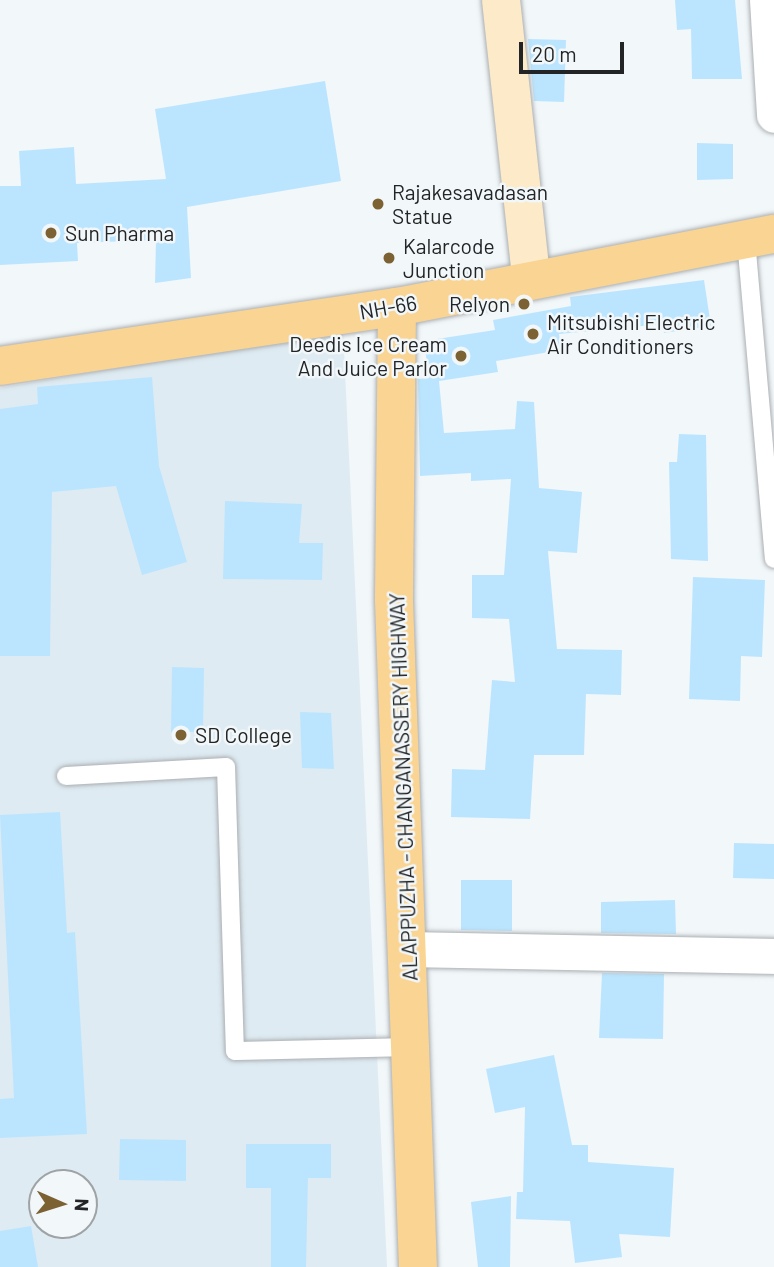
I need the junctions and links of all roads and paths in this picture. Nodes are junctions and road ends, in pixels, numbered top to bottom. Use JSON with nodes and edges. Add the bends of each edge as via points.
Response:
{"nodes":[{"id":1,"x":501,"y":0,"type":"edge"},
{"id":2,"x":767,"y":0,"type":"edge"},
{"id":3,"x":774,"y":115,"type":"edge"},
{"id":4,"x":760,"y":237,"type":"edge"},
{"id":5,"x":531,"y":278,"type":"junction"},
{"id":6,"x":397,"y":307,"type":"junction"},
{"id":7,"x":0,"y":366,"type":"edge"},
{"id":8,"x":774,"y":559,"type":"edge"},
{"id":9,"x":66,"y":776,"type":"dead end"},
{"id":10,"x":410,"y":949,"type":"junction"},
{"id":11,"x":774,"y":956,"type":"edge"},
{"id":12,"x":413,"y":1047,"type":"junction"},
{"id":13,"x":418,"y":1267,"type":"edge"}],
"edges":[{"from":1,"to":5,"type":"street"},
{"from":2,"to":3,"type":"street"},
{"from":4,"to":5,"type":"main road","name":"NH-66"},
{"from":4,"to":8,"type":"lane"},
{"from":5,"to":6,"type":"main road","name":"NH-66"},
{"from":6,"to":7,"type":"main road","name":"NH-66"},
{"from":6,"to":10,"type":"main road","name":"ALAPPUZHA - CHANGANASSERY HIGHWAY","via":[[394,601]]},
{"from":9,"to":12,"type":"lane","via":[[226,767],[235,1051]]},
{"from":10,"to":11,"type":"street"},
{"from":10,"to":12,"type":"main road","name":"ALAPPUZHA - CHANGANASSERY HIGHWAY"},
{"from":12,"to":13,"type":"main road","name":"ALAPPUZHA - CHANGANASSERY HIGHWAY"}]}
